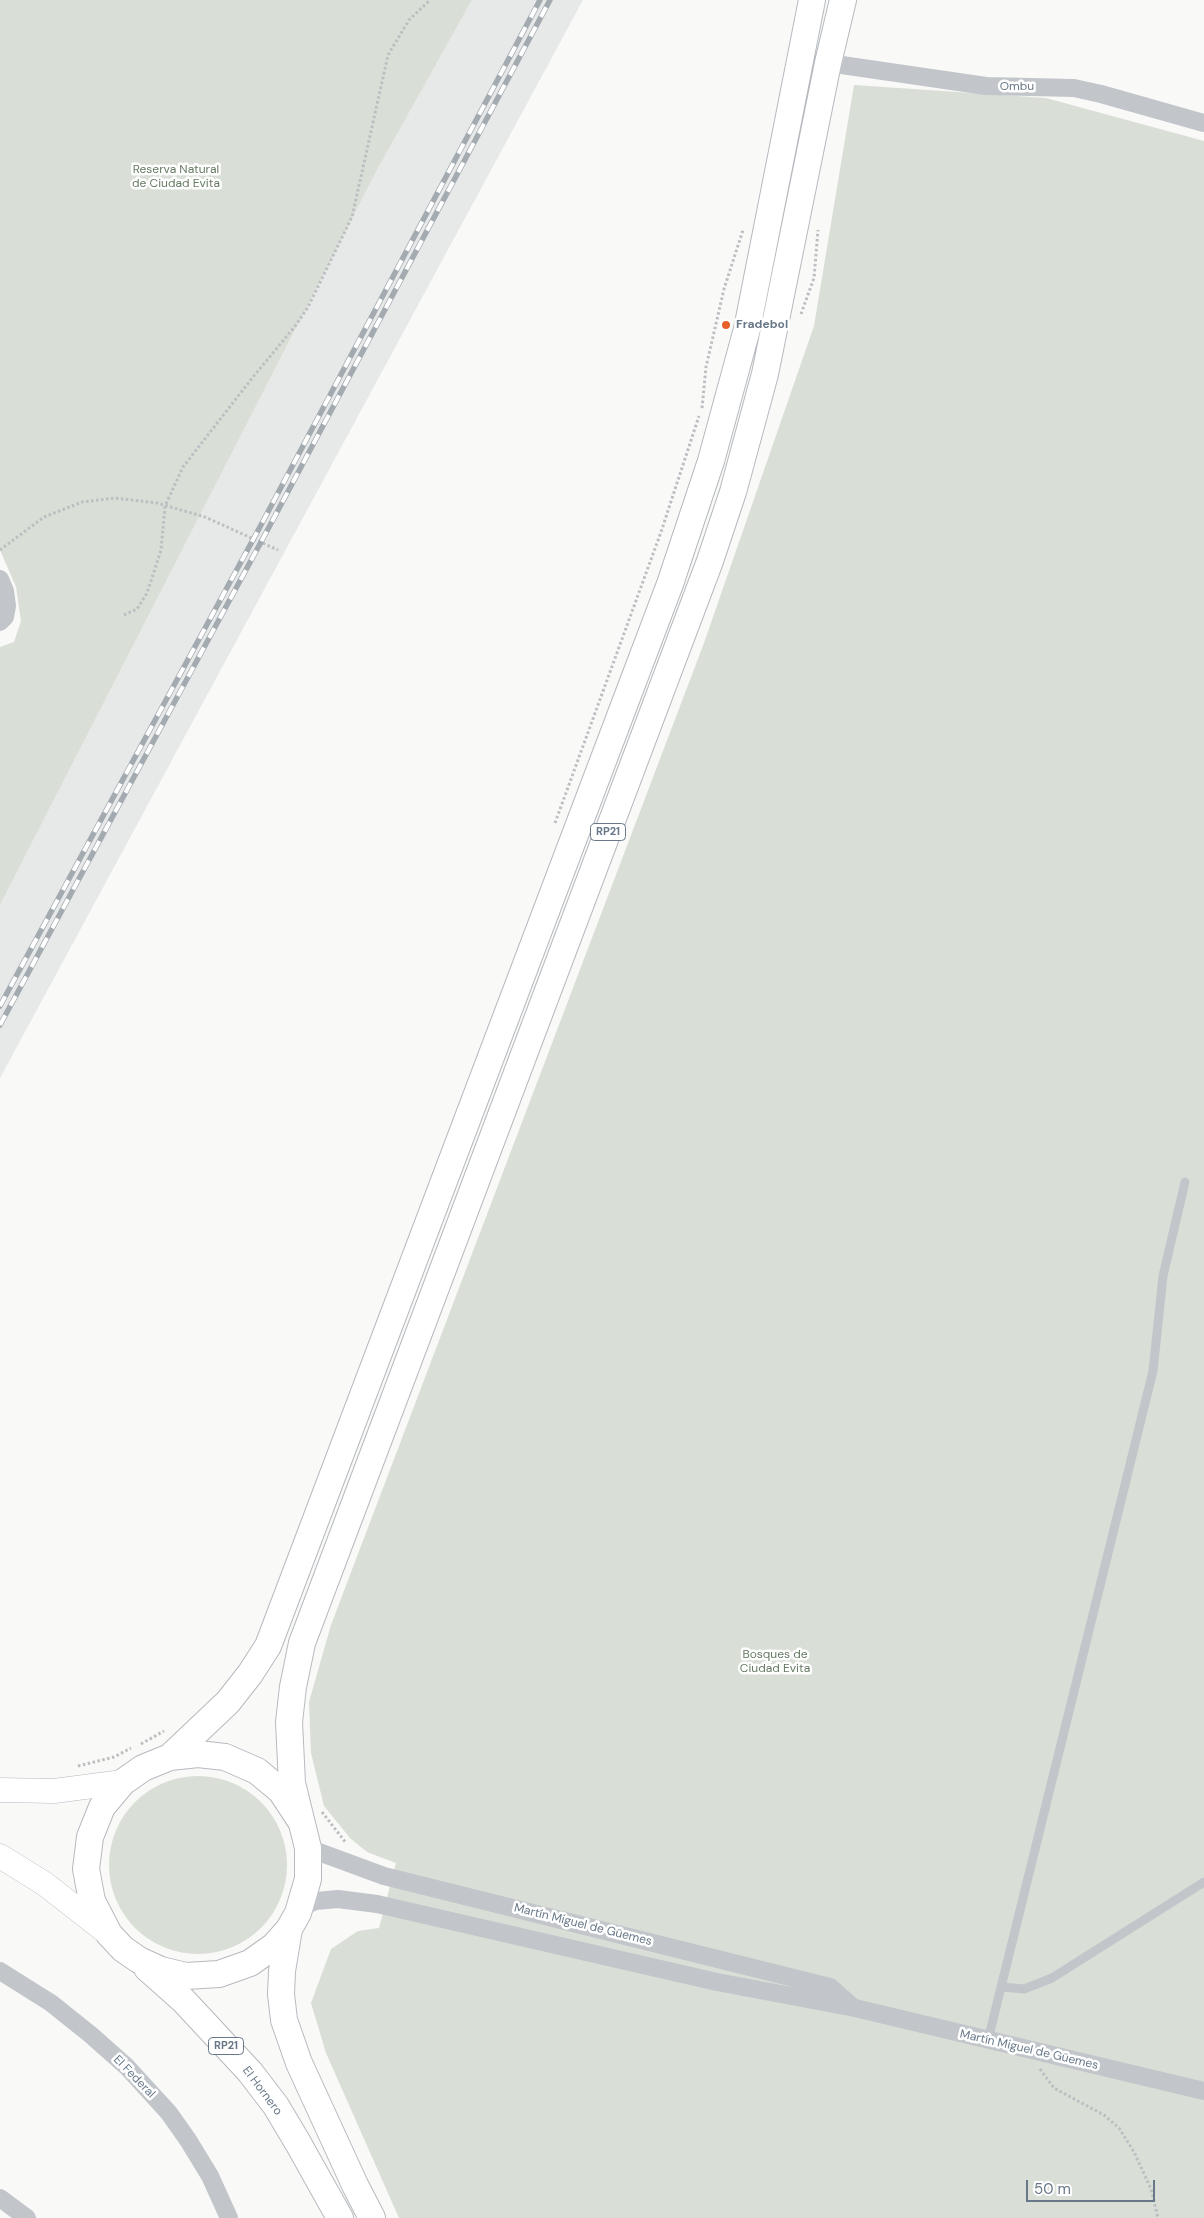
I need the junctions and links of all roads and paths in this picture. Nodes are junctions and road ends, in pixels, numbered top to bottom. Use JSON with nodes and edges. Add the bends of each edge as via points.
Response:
{"nodes":[{"id":1,"x":430,"y":0,"type":"edge"},
{"id":2,"x":812,"y":0,"type":"edge"},
{"id":3,"x":843,"y":0,"type":"edge"},
{"id":4,"x":828,"y":63,"type":"junction"},
{"id":5,"x":1204,"y":124,"type":"edge"},
{"id":6,"x":744,"y":227,"type":"dead end"},
{"id":7,"x":165,"y":506,"type":"junction"},
{"id":8,"x":0,"y":550,"type":"edge"},
{"id":9,"x":278,"y":550,"type":"dead end"},
{"id":10,"x":0,"y":579,"type":"edge"},
{"id":11,"x":124,"y":614,"type":"dead end"},
{"id":12,"x":0,"y":622,"type":"edge"},
{"id":13,"x":554,"y":823,"type":"dead end"},
{"id":14,"x":1185,"y":1182,"type":"dead end"},
{"id":15,"x":171,"y":1727,"type":"dead end"},
{"id":16,"x":170,"y":1757,"type":"junction"},
{"id":17,"x":73,"y":1767,"type":"dead end"},
{"id":18,"x":123,"y":1782,"type":"junction"},
{"id":19,"x":0,"y":1790,"type":"edge"},
{"id":20,"x":300,"y":1820,"type":"junction"},
{"id":21,"x":308,"y":1848,"type":"junction"},
{"id":22,"x":0,"y":1856,"type":"edge"},
{"id":23,"x":1204,"y":1882,"type":"edge"},
{"id":24,"x":294,"y":1919,"type":"junction"},
{"id":25,"x":109,"y":1934,"type":"junction"},
{"id":26,"x":139,"y":1960,"type":"junction"},
{"id":27,"x":0,"y":1971,"type":"edge"},
{"id":28,"x":1002,"y":1987,"type":"junction"},
{"id":29,"x":854,"y":2008,"type":"junction"},
{"id":30,"x":988,"y":2040,"type":"junction"},
{"id":31,"x":1036,"y":2052,"type":"junction"},
{"id":32,"x":1204,"y":2091,"type":"edge"},
{"id":33,"x":0,"y":2198,"type":"edge"},
{"id":34,"x":28,"y":2218,"type":"edge"},
{"id":35,"x":229,"y":2218,"type":"edge"},
{"id":36,"x":340,"y":2218,"type":"edge"},
{"id":37,"x":372,"y":2218,"type":"edge"},
{"id":38,"x":1158,"y":2218,"type":"edge"}],
"edges":[{"from":1,"to":7,"type":"path","via":[[409,20],[388,55],[352,217],[308,307],[183,468]]},
{"from":2,"to":16,"type":"main road","number":"RP21","via":[[747,329],[711,461],[670,584],[268,1646],[228,1702]]},
{"from":3,"to":4,"type":"main road","number":"RP21"},
{"from":4,"to":5,"type":"street","name":"Ombu","via":[[986,86],[1074,88]]},
{"from":4,"to":20,"type":"main road","number":"RP21","via":[[765,374],[733,492],[710,561],[302,1643],[289,1722],[292,1783]]},
{"from":6,"to":13,"type":"path","via":[[724,289],[708,358],[702,407],[661,532]]},
{"from":7,"to":8,"type":"path","via":[[115,498],[82,502],[44,517]]},
{"from":7,"to":9,"type":"path","via":[[205,517]]},
{"from":7,"to":11,"type":"path","via":[[161,550],[147,593],[138,609]]},
{"from":10,"to":12,"type":"street","via":[[7,606]]},
{"from":14,"to":28,"type":"lane","via":[[1163,1276],[1150,1381]]},
{"from":15,"to":17,"type":"path","via":[[114,1756]]},
{"from":16,"to":18,"type":"main road","number":"RP21","via":[[143,1768]]},
{"from":16,"to":20,"type":"main road","number":"RP21","via":[[198,1754],[224,1757],[257,1771],[281,1791]]},
{"from":18,"to":19,"type":"main road","via":[[54,1791]]},
{"from":18,"to":25,"type":"main road","number":"RP21","via":[[102,1807],[90,1837],[86,1869],[92,1901]]},
{"from":20,"to":21,"type":"main road","number":"RP21"},
{"from":21,"to":24,"type":"main road","number":"RP21","via":[[308,1879]]},
{"from":21,"to":29,"type":"street","name":"Martín Miguel de Güemes","via":[[384,1876],[830,1986]]},
{"from":22,"to":25,"type":"main road","via":[[45,1884]]},
{"from":23,"to":28,"type":"lane","via":[[1052,1978],[1024,1989]]},
{"from":24,"to":26,"type":"main road","number":"RP21","via":[[274,1946],[250,1963],[219,1974],[186,1976]]},
{"from":24,"to":29,"type":"street","name":"Martín Miguel de Güemes","via":[[316,1901],[338,1899],[377,1904],[717,1982]]},
{"from":24,"to":37,"type":"main road","number":"RP21","via":[[281,1978],[284,2020],[310,2088]]},
{"from":25,"to":26,"type":"main road","number":"RP21"},
{"from":26,"to":36,"type":"main road","name":"El Hornero","number":"RP21","via":[[250,2072],[276,2106]]},
{"from":27,"to":35,"type":"street","name":"El Federal","via":[[51,2003],[127,2067],[188,2140],[210,2176]]},
{"from":28,"to":30,"type":"lane"},
{"from":29,"to":30,"type":"street","name":"Martín Miguel de Güemes"},
{"from":30,"to":31,"type":"street","name":"Martín Miguel de Güemes"},
{"from":31,"to":32,"type":"street","name":"Martín Miguel de Güemes"},
{"from":31,"to":38,"type":"path","via":[[1039,2068],[1054,2088],[1104,2115],[1119,2128],[1151,2189]]},
{"from":33,"to":34,"type":"street"}]}
